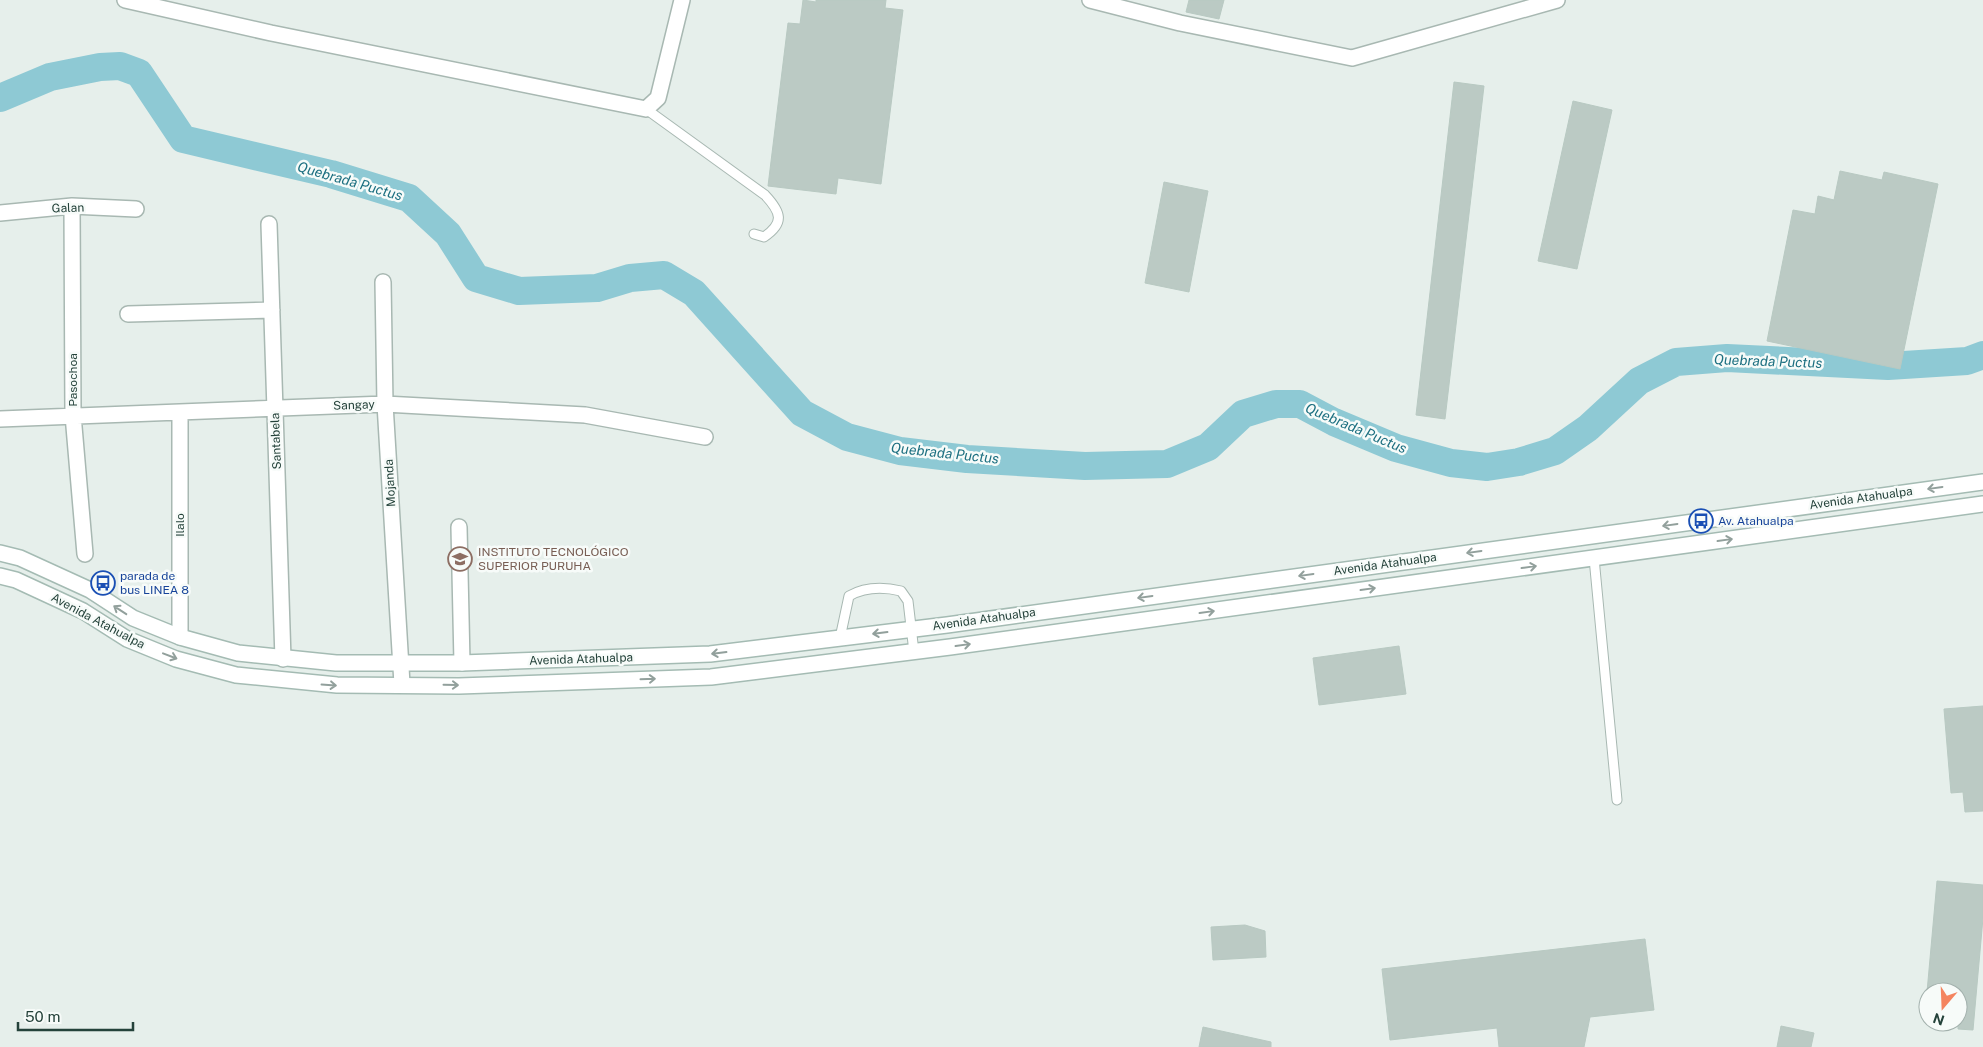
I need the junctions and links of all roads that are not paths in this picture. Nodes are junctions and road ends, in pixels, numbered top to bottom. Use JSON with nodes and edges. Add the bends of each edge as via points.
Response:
{"nodes":[{"id":1,"x":125,"y":0,"type":"edge"},
{"id":2,"x":682,"y":0,"type":"edge"},
{"id":3,"x":1090,"y":0,"type":"edge"},
{"id":4,"x":1557,"y":0,"type":"edge"},
{"id":5,"x":646,"y":109,"type":"junction"},
{"id":6,"x":72,"y":206,"type":"junction"},
{"id":7,"x":136,"y":209,"type":"dead end"},
{"id":8,"x":0,"y":212,"type":"edge"},
{"id":9,"x":269,"y":224,"type":"dead end"},
{"id":10,"x":754,"y":234,"type":"dead end"},
{"id":11,"x":383,"y":282,"type":"dead end"},
{"id":12,"x":272,"y":310,"type":"junction"},
{"id":13,"x":128,"y":314,"type":"dead end"},
{"id":14,"x":385,"y":404,"type":"junction"},
{"id":15,"x":274,"y":408,"type":"junction"},
{"id":16,"x":180,"y":414,"type":"junction"},
{"id":17,"x":73,"y":415,"type":"junction"},
{"id":18,"x":0,"y":419,"type":"edge"},
{"id":19,"x":705,"y":437,"type":"dead end"},
{"id":20,"x":1983,"y":482,"type":"edge"},
{"id":21,"x":1983,"y":504,"type":"edge"},
{"id":22,"x":1691,"y":522,"type":"junction"},
{"id":23,"x":459,"y":527,"type":"dead end"},
{"id":24,"x":1693,"y":544,"type":"junction"},
{"id":25,"x":0,"y":553,"type":"edge"},
{"id":26,"x":85,"y":554,"type":"dead end"},
{"id":27,"x":1594,"y":558,"type":"junction"},
{"id":28,"x":0,"y":576,"type":"edge"},
{"id":29,"x":1278,"y":579,"type":"junction"},
{"id":30,"x":1281,"y":602,"type":"junction"},
{"id":31,"x":1069,"y":608,"type":"junction"},
{"id":32,"x":912,"y":629,"type":"junction"},
{"id":33,"x":1072,"y":630,"type":"junction"},
{"id":34,"x":180,"y":637,"type":"junction"},
{"id":35,"x":833,"y":639,"type":"junction"},
{"id":36,"x":914,"y":652,"type":"junction"},
{"id":37,"x":621,"y":657,"type":"junction"},
{"id":38,"x":283,"y":659,"type":"junction"},
{"id":39,"x":400,"y":661,"type":"junction"},
{"id":40,"x":829,"y":662,"type":"junction"},
{"id":41,"x":462,"y":663,"type":"junction"},
{"id":42,"x":622,"y":680,"type":"junction"},
{"id":43,"x":402,"y":684,"type":"junction"},
{"id":44,"x":1617,"y":800,"type":"dead end"}],
"edges":[{"from":1,"to":5,"type":"main road"},
{"from":2,"to":5,"type":"main road","via":[[658,98]]},
{"from":3,"to":4,"type":"main road","via":[[1180,23],[1352,58]]},
{"from":5,"to":10,"type":"lane","via":[[775,205],[779,218],[775,229],[764,237]]},
{"from":6,"to":7,"type":"main road","name":"Galan"},
{"from":6,"to":8,"type":"main road","name":"Galan"},
{"from":6,"to":17,"type":"main road","name":"Pasochoa"},
{"from":9,"to":12,"type":"main road","name":"Santabela"},
{"from":11,"to":14,"type":"main road","name":"Mojanda"},
{"from":12,"to":13,"type":"main road"},
{"from":12,"to":15,"type":"main road","name":"Santabela"},
{"from":14,"to":15,"type":"main road","name":"Sangay"},
{"from":14,"to":19,"type":"main road","name":"Sangay","via":[[585,414]]},
{"from":14,"to":39,"type":"main road","name":"Mojanda"},
{"from":15,"to":16,"type":"main road","name":"Sangay"},
{"from":15,"to":38,"type":"main road","name":"Santabela"},
{"from":16,"to":17,"type":"main road","name":"Sangay"},
{"from":16,"to":34,"type":"main road","name":"Ilalo"},
{"from":17,"to":18,"type":"main road","name":"Sangay"},
{"from":17,"to":26,"type":"main road","name":"Pasochoa"},
{"from":20,"to":22,"type":"main road","name":"Avenida Atahualpa","one_way":true},
{"from":24,"to":21,"type":"main road","name":"Avenida Atahualpa","one_way":true},
{"from":22,"to":24,"type":"main road"},
{"from":22,"to":29,"type":"main road","name":"Avenida Atahualpa","one_way":true},
{"from":23,"to":41,"type":"main road"},
{"from":24,"to":27,"type":"main road","name":"Avenida Atahualpa"},
{"from":34,"to":25,"type":"main road","name":"Avenida Atahualpa","one_way":true,"via":[[133,618],[90,590],[20,558]]},
{"from":30,"to":27,"type":"main road","name":"Avenida Atahualpa","one_way":true},
{"from":27,"to":44,"type":"lane"},
{"from":28,"to":43,"type":"main road","name":"Avenida Atahualpa","one_way":true,"via":[[84,611],[127,639],[176,659],[227,673],[282,682]]},
{"from":29,"to":30,"type":"main road"},
{"from":29,"to":31,"type":"main road","name":"Avenida Atahualpa","one_way":true},
{"from":33,"to":30,"type":"main road","name":"Avenida Atahualpa","one_way":true},
{"from":31,"to":32,"type":"main road","name":"Avenida Atahualpa"},
{"from":31,"to":33,"type":"main road"},
{"from":32,"to":35,"type":"main road","name":"Avenida Atahualpa","one_way":true},
{"from":32,"to":35,"type":"lane","via":[[908,601],[902,591],[888,588],[859,590],[849,596]]},
{"from":32,"to":36,"type":"lane"},
{"from":36,"to":33,"type":"main road","name":"Avenida Atahualpa","one_way":true},
{"from":34,"to":38,"type":"main road","name":"Avenida Atahualpa","via":[[238,653]]},
{"from":35,"to":37,"type":"main road","name":"Avenida Atahualpa","one_way":true,"via":[[710,654]]},
{"from":35,"to":40,"type":"main road"},
{"from":36,"to":40,"type":"main road","name":"Avenida Atahualpa"},
{"from":37,"to":41,"type":"main road","name":"Avenida Atahualpa"},
{"from":37,"to":42,"type":"main road"},
{"from":38,"to":39,"type":"main road","name":"Avenida Atahualpa","via":[[336,663]]},
{"from":39,"to":41,"type":"main road","name":"Avenida Atahualpa"},
{"from":39,"to":43,"type":"main road","name":"Mojanda"},
{"from":42,"to":40,"type":"main road","name":"Avenida Atahualpa","one_way":true,"via":[[712,677]]},
{"from":43,"to":42,"type":"main road","name":"Avenida Atahualpa","one_way":true,"via":[[458,686]]}]}
